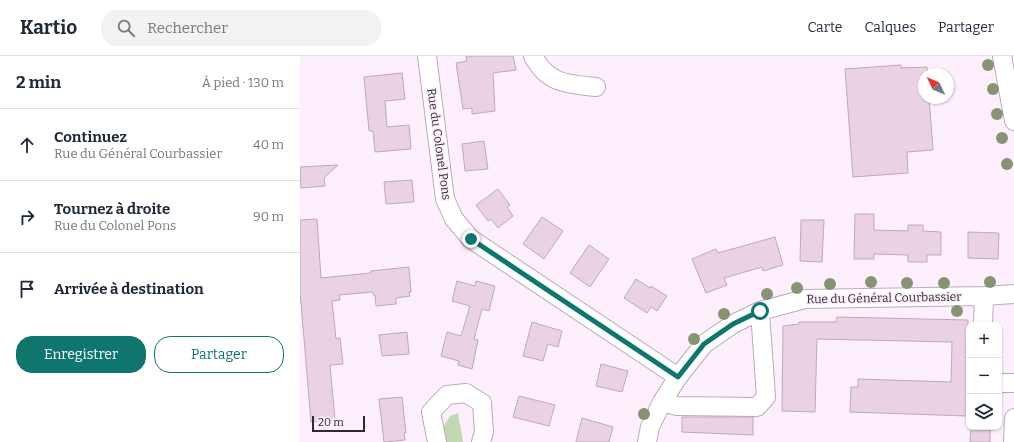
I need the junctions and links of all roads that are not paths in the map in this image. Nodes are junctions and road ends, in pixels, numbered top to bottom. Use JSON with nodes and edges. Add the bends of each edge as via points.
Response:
{"nodes":[{"id":1,"x":427,"y":56,"type":"edge"},
{"id":2,"x":533,"y":56,"type":"edge"},
{"id":3,"x":1002,"y":56,"type":"edge"},
{"id":4,"x":596,"y":86,"type":"dead end"},
{"id":5,"x":1014,"y":121,"type":"edge"},
{"id":6,"x":1014,"y":294,"type":"edge"},
{"id":7,"x":984,"y":296,"type":"junction"},
{"id":8,"x":760,"y":311,"type":"junction"},
{"id":9,"x":983,"y":322,"type":"edge"},
{"id":10,"x":678,"y":377,"type":"junction"},
{"id":11,"x":1002,"y":383,"type":"edge"},
{"id":12,"x":1014,"y":383,"type":"edge"},
{"id":13,"x":662,"y":402,"type":"junction"},
{"id":14,"x":1014,"y":418,"type":"edge"},
{"id":15,"x":437,"y":442,"type":"edge"},
{"id":16,"x":481,"y":442,"type":"edge"},
{"id":17,"x":647,"y":442,"type":"edge"},
{"id":18,"x":1013,"y":442,"type":"edge"}],
"edges":[{"from":1,"to":10,"type":"street","name":"Rue du Colonel Pons","via":[[445,199],[454,219],[471,239]]},
{"from":2,"to":4,"type":"street","via":[[550,78],[572,85]]},
{"from":3,"to":5,"type":"street"},
{"from":6,"to":7,"type":"street","name":"Rue du Général Courbassier"},
{"from":7,"to":8,"type":"street","name":"Rue du Général Courbassier","via":[[805,299]]},
{"from":7,"to":9,"type":"street"},
{"from":8,"to":10,"type":"street","name":"Rue du Général Courbassier","via":[[733,324],[704,344]]},
{"from":8,"to":13,"type":"street","via":[[766,397],[758,407],[677,406]]},
{"from":10,"to":13,"type":"street","name":"Rue du Général Courbassier"},
{"from":11,"to":12,"type":"street"},
{"from":13,"to":17,"type":"street","name":"Rue du Général Courbassier","via":[[650,427]]},
{"from":14,"to":18,"type":"street"},
{"from":15,"to":16,"type":"street","via":[[431,412],[447,395],[466,393],[482,403],[484,432]]}]}
